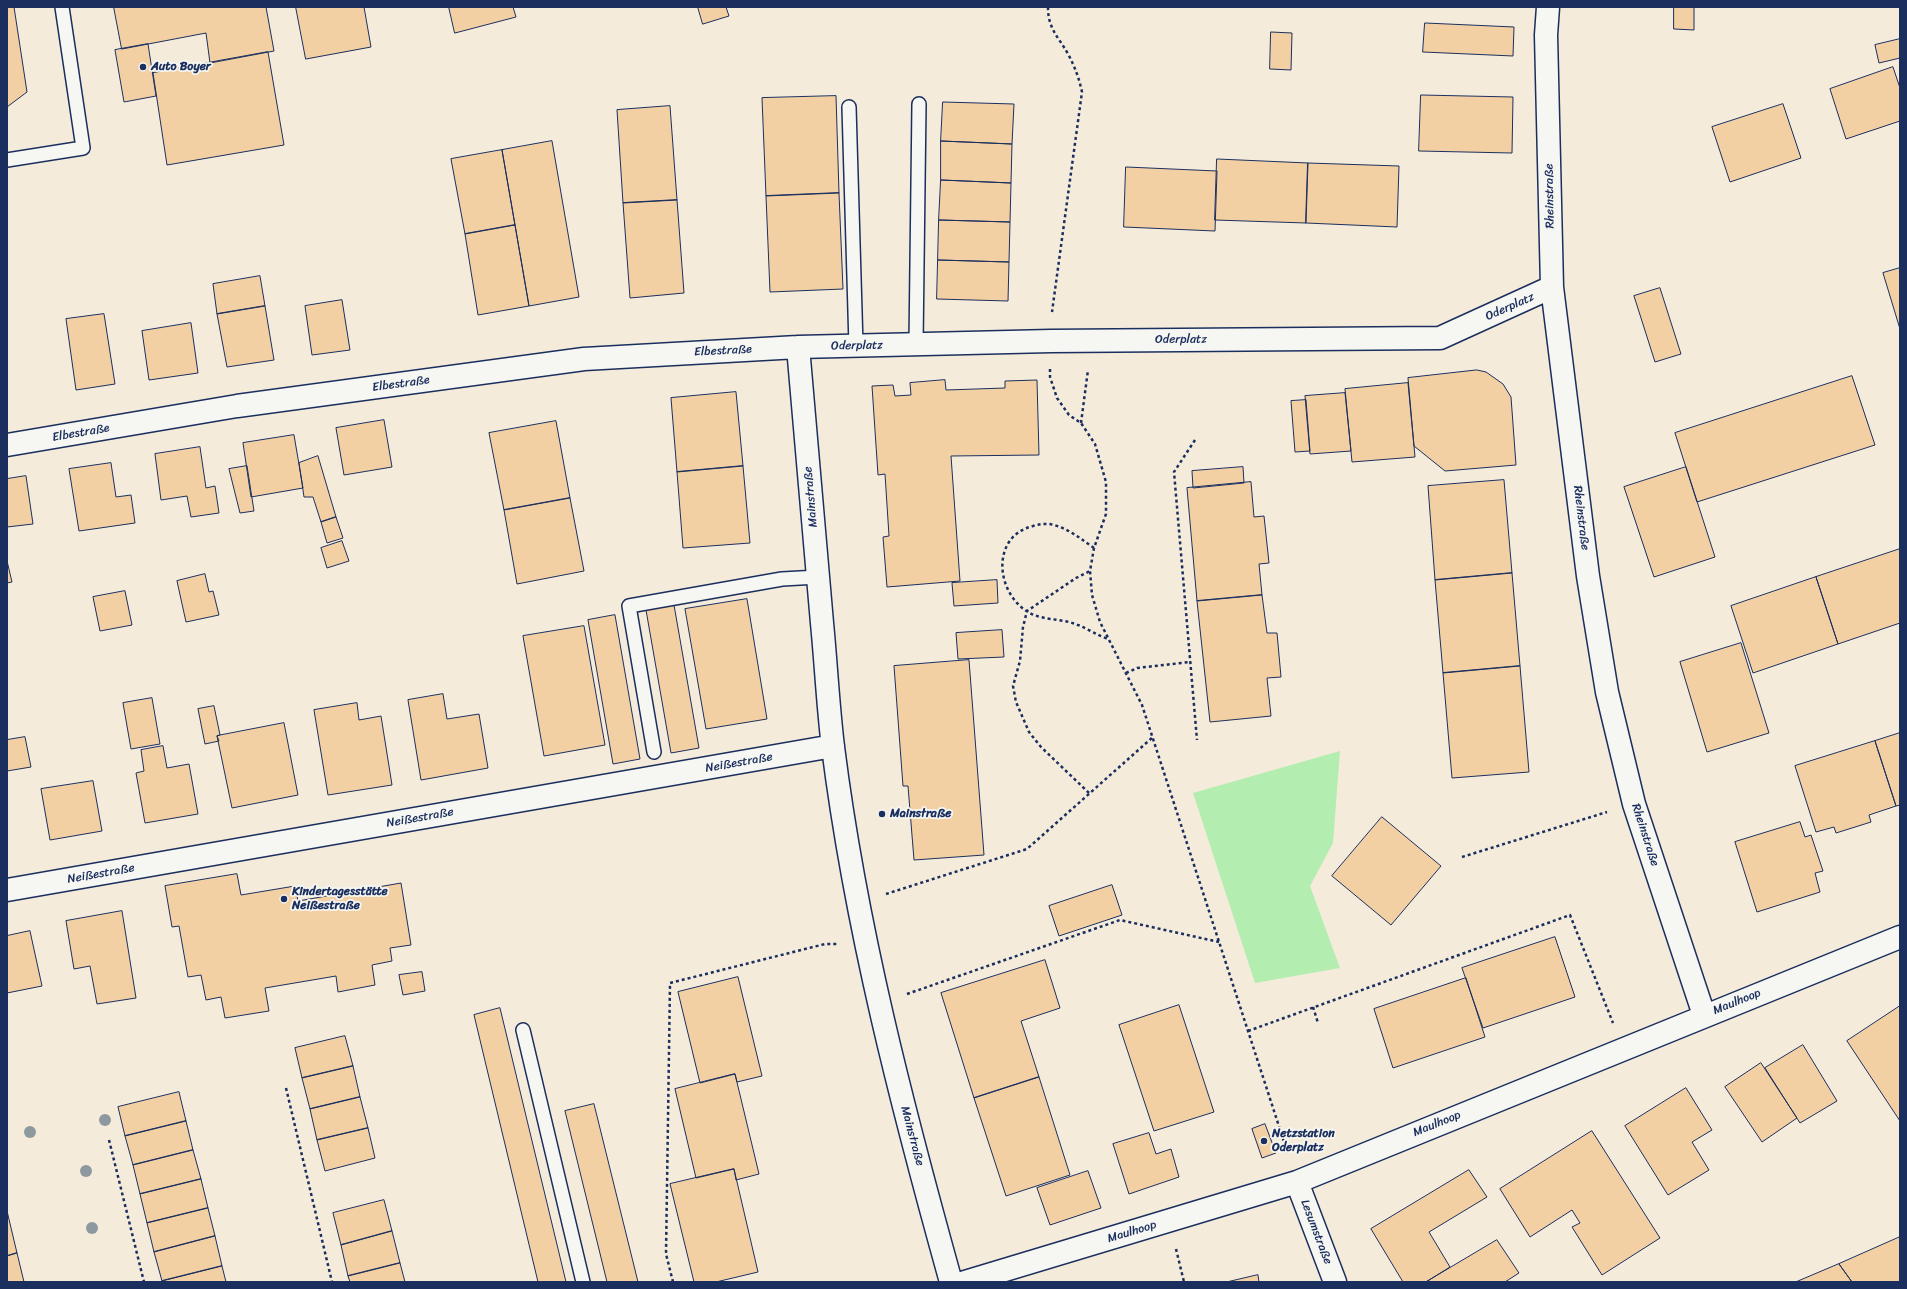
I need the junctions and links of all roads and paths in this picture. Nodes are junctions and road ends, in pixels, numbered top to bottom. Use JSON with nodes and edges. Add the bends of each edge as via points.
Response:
{"nodes":[{"id":1,"x":62,"y":7,"type":"edge"},
{"id":2,"x":1048,"y":7,"type":"edge"},
{"id":3,"x":1548,"y":7,"type":"edge"},
{"id":4,"x":919,"y":104,"type":"dead end"},
{"id":5,"x":849,"y":107,"type":"dead end"},
{"id":6,"x":7,"y":160,"type":"edge"},
{"id":7,"x":1552,"y":288,"type":"junction"},
{"id":8,"x":1051,"y":341,"type":"junction"},
{"id":9,"x":916,"y":344,"type":"junction"},
{"id":10,"x":856,"y":346,"type":"junction"},
{"id":11,"x":798,"y":347,"type":"junction"},
{"id":12,"x":1089,"y":366,"type":"dead end"},
{"id":13,"x":1082,"y":423,"type":"junction"},
{"id":14,"x":1195,"y":440,"type":"dead end"},
{"id":15,"x":7,"y":445,"type":"edge"},
{"id":16,"x":1094,"y":548,"type":"junction"},
{"id":17,"x":1090,"y":571,"type":"junction"},
{"id":18,"x":818,"y":577,"type":"junction"},
{"id":19,"x":1027,"y":611,"type":"junction"},
{"id":20,"x":1108,"y":639,"type":"junction"},
{"id":21,"x":1190,"y":662,"type":"junction"},
{"id":22,"x":1126,"y":673,"type":"junction"},
{"id":23,"x":1153,"y":737,"type":"junction"},
{"id":24,"x":1197,"y":740,"type":"dead end"},
{"id":25,"x":833,"y":746,"type":"junction"},
{"id":26,"x":654,"y":752,"type":"dead end"},
{"id":27,"x":1089,"y":793,"type":"junction"},
{"id":28,"x":1634,"y":804,"type":"junction"},
{"id":29,"x":1462,"y":857,"type":"dead end"},
{"id":30,"x":7,"y":890,"type":"edge"},
{"id":31,"x":886,"y":894,"type":"dead end"},
{"id":32,"x":1900,"y":937,"type":"edge"},
{"id":33,"x":866,"y":942,"type":"junction"},
{"id":34,"x":1219,"y":942,"type":"junction"},
{"id":35,"x":905,"y":994,"type":"dead end"},
{"id":36,"x":1313,"y":1007,"type":"junction"},
{"id":37,"x":1704,"y":1015,"type":"junction"},
{"id":38,"x":1318,"y":1023,"type":"dead end"},
{"id":39,"x":523,"y":1030,"type":"dead end"},
{"id":40,"x":1248,"y":1031,"type":"junction"},
{"id":41,"x":1623,"y":1048,"type":"junction"},
{"id":42,"x":286,"y":1088,"type":"dead end"},
{"id":43,"x":109,"y":1140,"type":"dead end"},
{"id":44,"x":1297,"y":1182,"type":"junction"},
{"id":45,"x":1169,"y":1221,"type":"junction"},
{"id":46,"x":144,"y":1282,"type":"edge"},
{"id":47,"x":332,"y":1282,"type":"edge"},
{"id":48,"x":583,"y":1282,"type":"edge"},
{"id":49,"x":673,"y":1282,"type":"edge"},
{"id":50,"x":952,"y":1282,"type":"edge"},
{"id":51,"x":965,"y":1282,"type":"edge"},
{"id":52,"x":1184,"y":1282,"type":"edge"},
{"id":53,"x":1335,"y":1282,"type":"edge"}],
"edges":[{"from":1,"to":6,"type":"lane","via":[[83,148]]},
{"from":2,"to":8,"type":"path","via":[[1048,19],[1053,33],[1078,74],[1082,92],[1052,310]]},
{"from":3,"to":7,"type":"street","name":"Rheinstraße","via":[[1546,36]]},
{"from":4,"to":9,"type":"lane"},
{"from":5,"to":10,"type":"lane"},
{"from":7,"to":8,"type":"street","name":"Oderplatz","via":[[1440,338]]},
{"from":7,"to":28,"type":"street","name":"Rheinstraße","via":[[1589,583],[1608,692]]},
{"from":8,"to":9,"type":"street","name":"Oderplatz"},
{"from":8,"to":13,"type":"path","via":[[1050,377],[1057,398],[1070,415]]},
{"from":9,"to":10,"type":"street","name":"Oderplatz"},
{"from":10,"to":11,"type":"street","name":"Oderplatz"},
{"from":11,"to":15,"type":"street","name":"Elbestraße","via":[[584,359],[237,406]]},
{"from":11,"to":18,"type":"street","name":"Mainstraße"},
{"from":12,"to":13,"type":"path"},
{"from":13,"to":16,"type":"path","via":[[1095,444],[1106,482],[1106,514]]},
{"from":14,"to":21,"type":"path","via":[[1174,472]]},
{"from":16,"to":17,"type":"path"},
{"from":16,"to":19,"type":"path","via":[[1070,531],[1054,525],[1026,527],[1012,535],[1002,557],[1002,574],[1016,602]]},
{"from":17,"to":19,"type":"path"},
{"from":17,"to":20,"type":"path","via":[[1092,594]]},
{"from":18,"to":25,"type":"street","name":"Mainstraße"},
{"from":18,"to":26,"type":"lane","via":[[782,579],[629,606]]},
{"from":19,"to":20,"type":"path","via":[[1040,617],[1078,625]]},
{"from":19,"to":27,"type":"path","via":[[1020,661],[1013,686],[1016,702],[1029,732],[1041,747]]},
{"from":20,"to":22,"type":"path"},
{"from":21,"to":22,"type":"path","via":[[1137,668]]},
{"from":21,"to":24,"type":"path"},
{"from":22,"to":23,"type":"path","via":[[1142,705]]},
{"from":23,"to":27,"type":"path"},
{"from":23,"to":34,"type":"path"},
{"from":25,"to":30,"type":"street","name":"Neißestraße"},
{"from":25,"to":33,"type":"street","name":"Mainstraße"},
{"from":27,"to":31,"type":"path","via":[[1027,849]]},
{"from":28,"to":29,"type":"path"},
{"from":28,"to":37,"type":"street","name":"Rheinstraße"},
{"from":32,"to":37,"type":"street","name":"Maulhoop"},
{"from":33,"to":49,"type":"path","via":[[824,944],[670,983],[666,1254]]},
{"from":33,"to":50,"type":"street","name":"Mainstraße","via":[[881,1017]]},
{"from":34,"to":35,"type":"path","via":[[1120,920]]},
{"from":34,"to":40,"type":"path"},
{"from":36,"to":38,"type":"path"},
{"from":36,"to":40,"type":"path"},
{"from":36,"to":41,"type":"path","via":[[1570,915]]},
{"from":37,"to":41,"type":"street","name":"Maulhoop"},
{"from":39,"to":48,"type":"lane"},
{"from":40,"to":44,"type":"path"},
{"from":41,"to":44,"type":"street","name":"Maulhoop"},
{"from":42,"to":47,"type":"path"},
{"from":43,"to":46,"type":"path"},
{"from":44,"to":45,"type":"street","name":"Maulhoop"},
{"from":44,"to":53,"type":"street","name":"Lesumstraße"},
{"from":45,"to":51,"type":"street","name":"Maulhoop"},
{"from":45,"to":52,"type":"path"}]}
